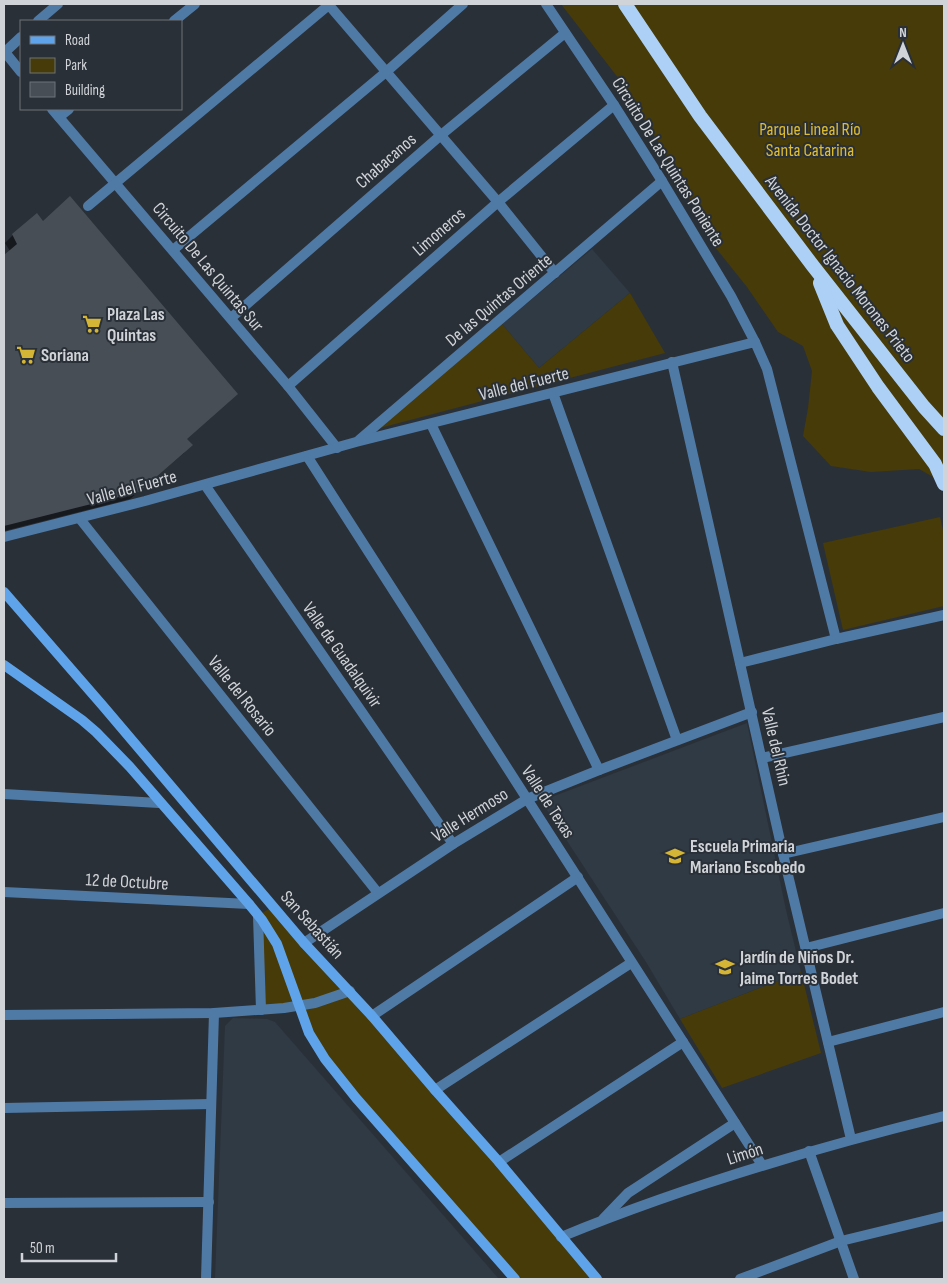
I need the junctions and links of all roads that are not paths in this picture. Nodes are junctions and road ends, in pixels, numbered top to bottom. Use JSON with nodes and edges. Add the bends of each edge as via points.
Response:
{"nodes":[{"id":1,"x":58,"y":4,"type":"edge"},
{"id":2,"x":195,"y":4,"type":"edge"},
{"id":3,"x":329,"y":4,"type":"edge"},
{"id":4,"x":463,"y":4,"type":"edge"},
{"id":5,"x":546,"y":4,"type":"edge"},
{"id":6,"x":626,"y":4,"type":"edge"},
{"id":7,"x":39,"y":20,"type":"edge"},
{"id":8,"x":175,"y":20,"type":"edge"},
{"id":9,"x":565,"y":33,"type":"junction"},
{"id":10,"x":20,"y":38,"type":"edge"},
{"id":11,"x":4,"y":51,"type":"edge"},
{"id":12,"x":20,"y":71,"type":"edge"},
{"id":13,"x":386,"y":72,"type":"junction"},
{"id":14,"x":614,"y":105,"type":"junction"},
{"id":15,"x":53,"y":110,"type":"edge"},
{"id":16,"x":68,"y":110,"type":"edge"},
{"id":17,"x":59,"y":117,"type":"junction"},
{"id":18,"x":441,"y":135,"type":"junction"},
{"id":19,"x":662,"y":181,"type":"junction"},
{"id":20,"x":115,"y":183,"type":"junction"},
{"id":21,"x":498,"y":202,"type":"junction"},
{"id":22,"x":88,"y":206,"type":"dead end"},
{"id":23,"x":173,"y":250,"type":"junction"},
{"id":24,"x":813,"y":266,"type":"junction"},
{"id":25,"x":555,"y":273,"type":"junction"},
{"id":26,"x":231,"y":318,"type":"junction"},
{"id":27,"x":755,"y":342,"type":"junction"},
{"id":28,"x":672,"y":362,"type":"junction"},
{"id":29,"x":288,"y":386,"type":"junction"},
{"id":30,"x":553,"y":393,"type":"junction"},
{"id":31,"x":431,"y":424,"type":"junction"},
{"id":32,"x":944,"y":429,"type":"edge"},
{"id":33,"x":356,"y":442,"type":"junction"},
{"id":34,"x":337,"y":448,"type":"junction"},
{"id":35,"x":307,"y":456,"type":"junction"},
{"id":36,"x":944,"y":484,"type":"edge"},
{"id":37,"x":205,"y":485,"type":"junction"},
{"id":38,"x":80,"y":519,"type":"junction"},
{"id":39,"x":4,"y":537,"type":"edge"},
{"id":40,"x":4,"y":592,"type":"edge"},
{"id":41,"x":944,"y":616,"type":"edge"},
{"id":42,"x":836,"y":640,"type":"junction"},
{"id":43,"x":740,"y":663,"type":"junction"},
{"id":44,"x":4,"y":666,"type":"edge"},
{"id":45,"x":752,"y":712,"type":"junction"},
{"id":46,"x":944,"y":717,"type":"edge"},
{"id":47,"x":677,"y":740,"type":"junction"},
{"id":48,"x":762,"y":758,"type":"junction"},
{"id":49,"x":599,"y":770,"type":"junction"},
{"id":50,"x":4,"y":794,"type":"edge"},
{"id":51,"x":527,"y":799,"type":"junction"},
{"id":52,"x":159,"y":803,"type":"junction"},
{"id":53,"x":944,"y":817,"type":"edge"},
{"id":54,"x":453,"y":844,"type":"junction"},
{"id":55,"x":783,"y":854,"type":"junction"},
{"id":56,"x":578,"y":877,"type":"junction"},
{"id":57,"x":4,"y":892,"type":"edge"},
{"id":58,"x":378,"y":893,"type":"junction"},
{"id":59,"x":249,"y":904,"type":"junction"},
{"id":60,"x":944,"y":913,"type":"edge"},
{"id":61,"x":258,"y":916,"type":"junction"},
{"id":62,"x":304,"y":943,"type":"junction"},
{"id":63,"x":806,"y":948,"type":"junction"},
{"id":64,"x":631,"y":963,"type":"junction"},
{"id":65,"x":350,"y":991,"type":"junction"},
{"id":66,"x":299,"y":1007,"type":"junction"},
{"id":67,"x":261,"y":1010,"type":"junction"},
{"id":68,"x":944,"y":1012,"type":"edge"},
{"id":69,"x":214,"y":1013,"type":"junction"},
{"id":70,"x":4,"y":1015,"type":"edge"},
{"id":71,"x":372,"y":1016,"type":"junction"},
{"id":72,"x":683,"y":1042,"type":"junction"},
{"id":73,"x":828,"y":1042,"type":"junction"},
{"id":74,"x":435,"y":1090,"type":"junction"},
{"id":75,"x":211,"y":1104,"type":"junction"},
{"id":76,"x":4,"y":1108,"type":"edge"},
{"id":77,"x":944,"y":1116,"type":"edge"},
{"id":78,"x":735,"y":1123,"type":"junction"},
{"id":79,"x":851,"y":1139,"type":"junction"},
{"id":80,"x":809,"y":1151,"type":"junction"},
{"id":81,"x":499,"y":1162,"type":"junction"},
{"id":82,"x":762,"y":1165,"type":"junction"},
{"id":83,"x":210,"y":1202,"type":"junction"},
{"id":84,"x":4,"y":1203,"type":"edge"},
{"id":85,"x":944,"y":1216,"type":"edge"},
{"id":86,"x":601,"y":1221,"type":"junction"},
{"id":87,"x":561,"y":1237,"type":"junction"},
{"id":88,"x":841,"y":1242,"type":"junction"},
{"id":89,"x":206,"y":1279,"type":"edge"},
{"id":90,"x":515,"y":1279,"type":"edge"},
{"id":91,"x":597,"y":1279,"type":"edge"},
{"id":92,"x":740,"y":1279,"type":"edge"},
{"id":93,"x":854,"y":1279,"type":"edge"}],
"edges":[{"from":1,"to":7,"type":"street"},
{"from":2,"to":8,"type":"street"},
{"from":3,"to":13,"type":"street"},
{"from":3,"to":20,"type":"street"},
{"from":4,"to":13,"type":"street"},
{"from":5,"to":9,"type":"street","name":"Circuito De Las Quintas Poniente"},
{"from":6,"to":24,"type":"highway","name":"Avenida Doctor Ignacio Morones Prieto","via":[[700,116]]},
{"from":9,"to":14,"type":"street","name":"Circuito De Las Quintas Poniente"},
{"from":9,"to":18,"type":"street","name":"Chabacanos"},
{"from":10,"to":11,"type":"street"},
{"from":11,"to":12,"type":"street"},
{"from":13,"to":18,"type":"street"},
{"from":13,"to":23,"type":"street"},
{"from":14,"to":19,"type":"street","name":"Circuito De Las Quintas Poniente"},
{"from":14,"to":21,"type":"street","name":"Limoneros"},
{"from":15,"to":17,"type":"street","name":"Circuito De Las Quintas Sur"},
{"from":16,"to":17,"type":"street"},
{"from":17,"to":20,"type":"street","name":"Circuito De Las Quintas Sur"},
{"from":18,"to":21,"type":"street"},
{"from":18,"to":26,"type":"street","name":"Chabacanos"},
{"from":19,"to":25,"type":"street","name":"De las Quintas Oriente"},
{"from":19,"to":27,"type":"street","name":"Circuito De Las Quintas Poniente"},
{"from":20,"to":22,"type":"street"},
{"from":20,"to":23,"type":"street","name":"Circuito De Las Quintas Sur"},
{"from":21,"to":25,"type":"street"},
{"from":21,"to":29,"type":"street","name":"Limoneros"},
{"from":23,"to":26,"type":"street","name":"Circuito De Las Quintas Sur"},
{"from":24,"to":32,"type":"highway","name":"Avenida Doctor Ignacio Morones Prieto"},
{"from":24,"to":36,"type":"highway","via":[[836,325],[935,464]]},
{"from":25,"to":33,"type":"street","name":"De las Quintas Oriente"},
{"from":26,"to":29,"type":"street","name":"Circuito De Las Quintas Sur"},
{"from":27,"to":28,"type":"street","name":"Valle del Fuerte"},
{"from":27,"to":42,"type":"street","via":[[767,369]]},
{"from":28,"to":30,"type":"street","name":"Valle del Fuerte"},
{"from":28,"to":43,"type":"street","name":"Valle del Rhin"},
{"from":29,"to":34,"type":"street","name":"Circuito De Las Quintas Sur"},
{"from":30,"to":31,"type":"street","name":"Valle del Fuerte"},
{"from":30,"to":47,"type":"street"},
{"from":31,"to":33,"type":"street","name":"Valle del Fuerte"},
{"from":31,"to":49,"type":"street"},
{"from":33,"to":34,"type":"street","name":"Valle del Fuerte"},
{"from":34,"to":35,"type":"street","name":"Valle del Fuerte"},
{"from":35,"to":37,"type":"street","name":"Valle del Fuerte"},
{"from":35,"to":51,"type":"street","name":"Valle de Texas"},
{"from":37,"to":38,"type":"street","name":"Valle del Fuerte"},
{"from":37,"to":54,"type":"street","name":"Valle de Guadalquivir"},
{"from":38,"to":39,"type":"street","name":"Valle del Fuerte"},
{"from":38,"to":58,"type":"street","name":"Valle del Rosario"},
{"from":40,"to":62,"type":"main road","name":"San Sebastián"},
{"from":41,"to":42,"type":"street"},
{"from":42,"to":43,"type":"street"},
{"from":43,"to":45,"type":"street","name":"Valle del Rhin"},
{"from":44,"to":52,"type":"main road","name":"San Sebastián","via":[[82,720],[130,767]]},
{"from":45,"to":47,"type":"street","name":"Valle Hermoso"},
{"from":45,"to":48,"type":"street","name":"Valle del Rhin"},
{"from":46,"to":48,"type":"street"},
{"from":47,"to":49,"type":"street","name":"Valle Hermoso"},
{"from":48,"to":55,"type":"street","name":"Valle del Rhin"},
{"from":49,"to":51,"type":"street","name":"Valle Hermoso"},
{"from":50,"to":52,"type":"street"},
{"from":51,"to":54,"type":"street","name":"Valle Hermoso"},
{"from":51,"to":56,"type":"street","name":"Valle de Texas"},
{"from":52,"to":59,"type":"main road","name":"San Sebastián"},
{"from":53,"to":55,"type":"street"},
{"from":54,"to":58,"type":"street","name":"Valle Hermoso"},
{"from":55,"to":63,"type":"street","name":"Valle del Rhin"},
{"from":56,"to":64,"type":"street","name":"Valle de Texas"},
{"from":56,"to":71,"type":"street"},
{"from":57,"to":59,"type":"street","name":"12 de Octubre"},
{"from":58,"to":62,"type":"street","name":"Valle Hermoso"},
{"from":59,"to":61,"type":"main road","name":"San Sebastián"},
{"from":60,"to":63,"type":"street"},
{"from":61,"to":66,"type":"main road","name":"San Sebastián","via":[[280,950]]},
{"from":61,"to":67,"type":"street"},
{"from":62,"to":65,"type":"main road","name":"San Sebastián"},
{"from":63,"to":73,"type":"street","name":"Valle del Rhin"},
{"from":64,"to":72,"type":"street","name":"Valle de Texas"},
{"from":64,"to":74,"type":"street"},
{"from":65,"to":66,"type":"street"},
{"from":65,"to":71,"type":"main road","name":"San Sebastián"},
{"from":66,"to":67,"type":"street"},
{"from":66,"to":90,"type":"main road","name":"San Sebastián","via":[[316,1045],[337,1074]]},
{"from":67,"to":69,"type":"street"},
{"from":68,"to":73,"type":"street"},
{"from":69,"to":70,"type":"street"},
{"from":69,"to":75,"type":"street"},
{"from":71,"to":74,"type":"main road","name":"San Sebastián"},
{"from":72,"to":78,"type":"street","name":"Valle de Texas"},
{"from":72,"to":81,"type":"street"},
{"from":73,"to":79,"type":"street","name":"Valle del Rhin"},
{"from":74,"to":81,"type":"main road","name":"San Sebastián"},
{"from":75,"to":76,"type":"street"},
{"from":75,"to":83,"type":"street"},
{"from":77,"to":79,"type":"street","name":"Limón"},
{"from":78,"to":82,"type":"street","name":"Valle de Texas"},
{"from":78,"to":86,"type":"street","via":[[628,1193]]},
{"from":79,"to":80,"type":"street","name":"Limón"},
{"from":80,"to":82,"type":"street","name":"Limón"},
{"from":80,"to":88,"type":"street"},
{"from":81,"to":87,"type":"main road","name":"San Sebastián"},
{"from":82,"to":86,"type":"street","name":"Limón"},
{"from":83,"to":84,"type":"street"},
{"from":83,"to":89,"type":"street"},
{"from":85,"to":88,"type":"street"},
{"from":86,"to":87,"type":"street","name":"Limón"},
{"from":87,"to":91,"type":"main road","name":"San Sebastián"},
{"from":88,"to":92,"type":"street"},
{"from":88,"to":93,"type":"street"}]}
